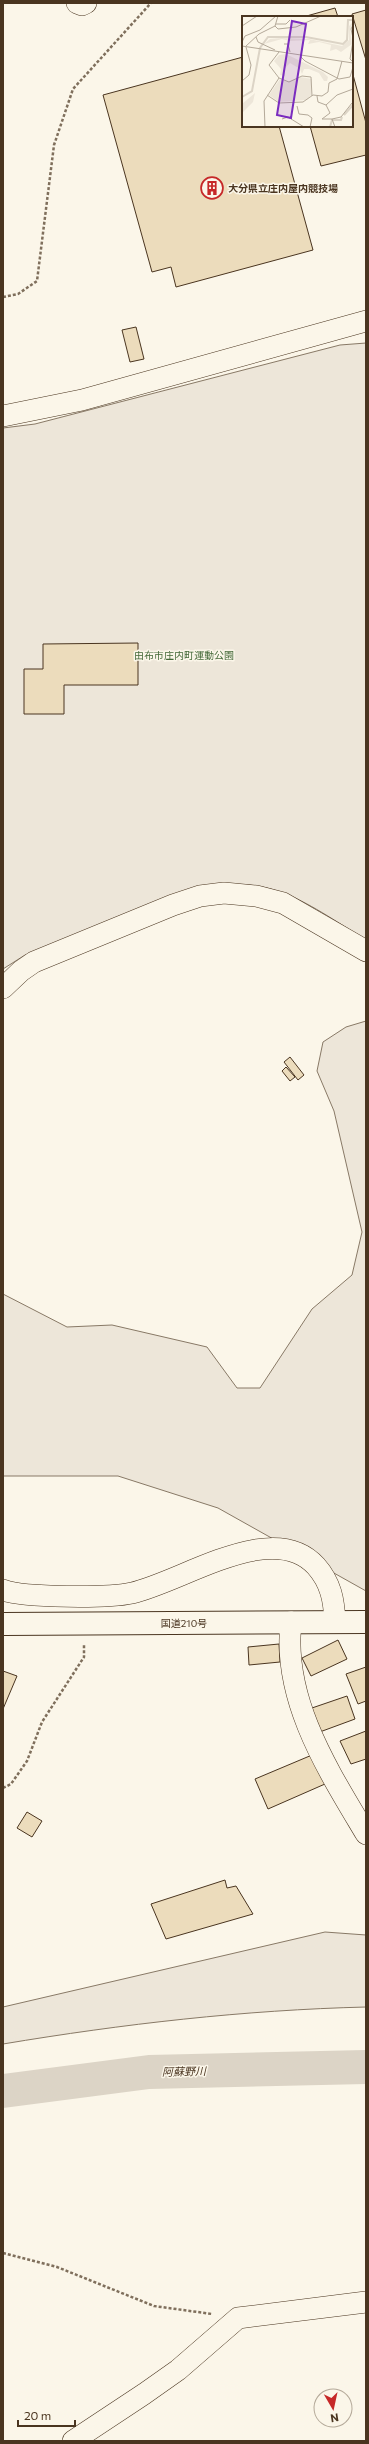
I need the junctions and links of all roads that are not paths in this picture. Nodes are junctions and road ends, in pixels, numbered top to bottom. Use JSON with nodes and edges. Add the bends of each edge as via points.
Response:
{"nodes":[{"id":1,"x":76,"y":3,"type":"edge"},
{"id":2,"x":86,"y":3,"type":"edge"},
{"id":3,"x":366,"y":321,"type":"edge"},
{"id":4,"x":3,"y":416,"type":"edge"},
{"id":5,"x":366,"y":951,"type":"edge"},
{"id":6,"x":3,"y":988,"type":"edge"},
{"id":7,"x":3,"y":1590,"type":"edge"},
{"id":8,"x":290,"y":1622,"type":"junction"},
{"id":9,"x":335,"y":1622,"type":"junction"},
{"id":10,"x":366,"y":1622,"type":"edge"},
{"id":11,"x":3,"y":1624,"type":"edge"},
{"id":12,"x":366,"y":1834,"type":"edge"},
{"id":13,"x":366,"y":2302,"type":"edge"},
{"id":14,"x":73,"y":2441,"type":"edge"}],
"edges":[{"from":1,"to":2,"type":"street"},
{"from":3,"to":4,"type":"street","via":[[82,400]]},
{"from":5,"to":6,"type":"street","via":[[283,903],[256,896],[212,894],[173,904],[34,962]]},
{"from":7,"to":9,"type":"street","via":[[24,1595],[120,1594],[145,1588],[224,1558],[278,1548],[302,1554],[324,1576],[333,1597]]},
{"from":8,"to":9,"type":"highway","name":"国道210号"},
{"from":8,"to":11,"type":"highway","name":"国道210号"},
{"from":8,"to":12,"type":"street","via":[[292,1674],[315,1744]]},
{"from":9,"to":10,"type":"highway","name":"国道210号"},
{"from":13,"to":14,"type":"street","via":[[238,2318],[172,2374]]}]}
